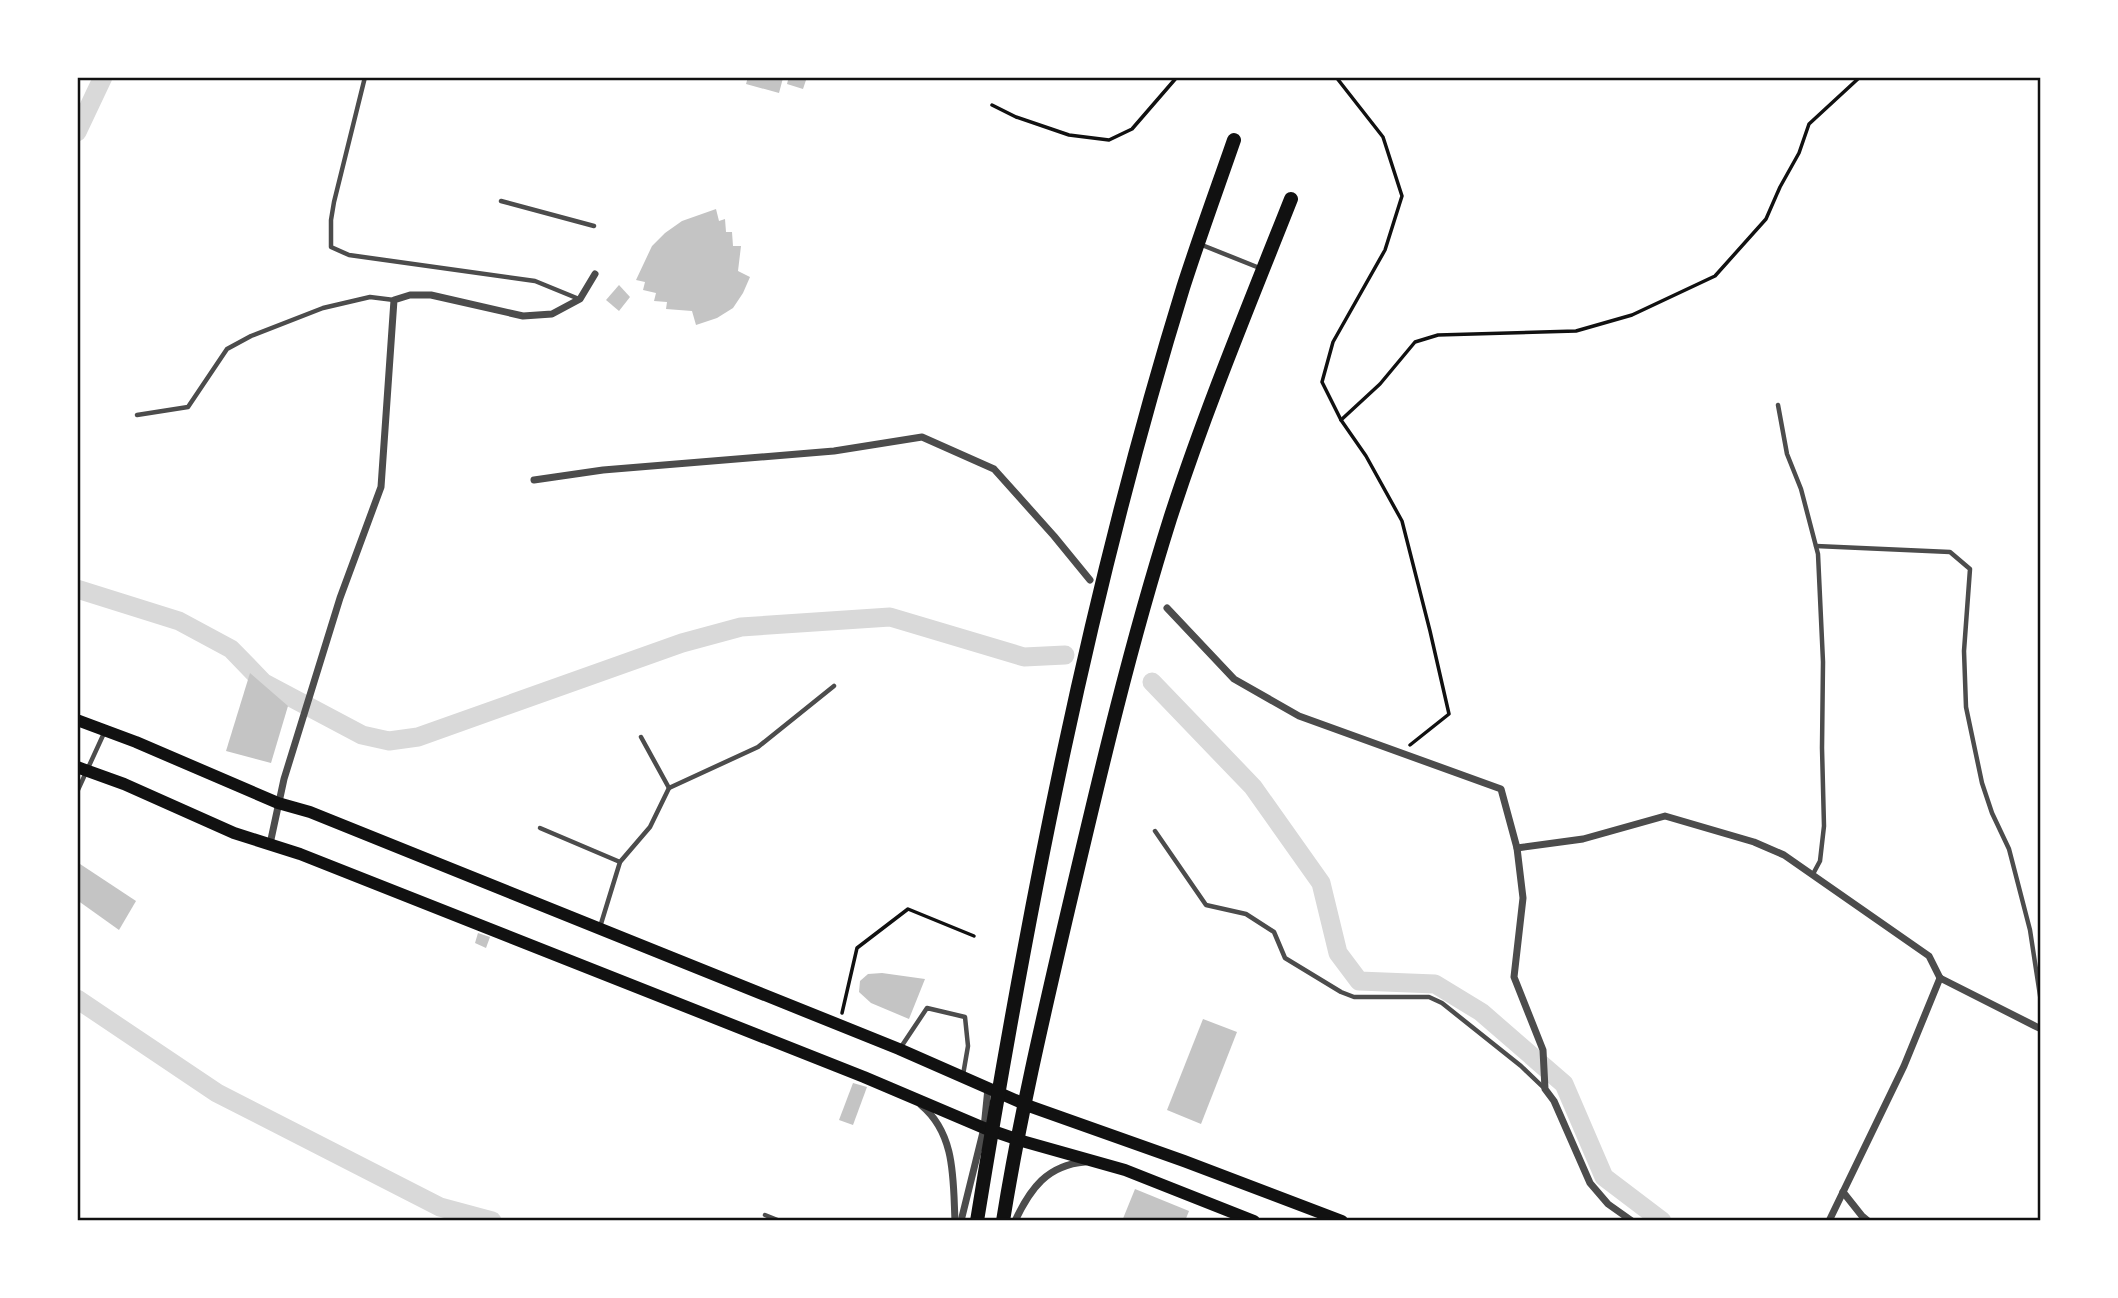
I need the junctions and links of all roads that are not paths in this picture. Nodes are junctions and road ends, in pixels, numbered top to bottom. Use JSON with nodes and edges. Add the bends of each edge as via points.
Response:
{"nodes":[{"id":1,"x":365,"y":77,"type":"edge"},
{"id":2,"x":1234,"y":140,"type":"dead end"},
{"id":3,"x":1291,"y":199,"type":"dead end"},
{"id":4,"x":501,"y":201,"type":"dead end"},
{"id":5,"x":594,"y":226,"type":"dead end"},
{"id":6,"x":1199,"y":244,"type":"junction"},
{"id":7,"x":1263,"y":269,"type":"junction"},
{"id":8,"x":595,"y":274,"type":"dead end"},
{"id":9,"x":580,"y":299,"type":"junction"},
{"id":10,"x":394,"y":300,"type":"junction"},
{"id":11,"x":1778,"y":405,"type":"dead end"},
{"id":12,"x":137,"y":415,"type":"dead end"},
{"id":13,"x":534,"y":480,"type":"dead end"},
{"id":14,"x":1816,"y":546,"type":"junction"},
{"id":15,"x":1090,"y":580,"type":"dead end"},
{"id":16,"x":1167,"y":607,"type":"dead end"},
{"id":17,"x":834,"y":686,"type":"dead end"},
{"id":18,"x":77,"y":720,"type":"edge"},
{"id":19,"x":106,"y":730,"type":"junction"},
{"id":20,"x":641,"y":737,"type":"dead end"},
{"id":21,"x":82,"y":768,"type":"edge"},
{"id":22,"x":669,"y":789,"type":"junction"},
{"id":23,"x":77,"y":792,"type":"edge"},
{"id":24,"x":278,"y":803,"type":"junction"},
{"id":25,"x":540,"y":828,"type":"dead end"},
{"id":26,"x":1155,"y":831,"type":"dead end"},
{"id":27,"x":270,"y":844,"type":"junction"},
{"id":28,"x":1517,"y":848,"type":"junction"},
{"id":29,"x":620,"y":862,"type":"junction"},
{"id":30,"x":1813,"y":874,"type":"junction"},
{"id":31,"x":599,"y":929,"type":"junction"},
{"id":32,"x":1940,"y":978,"type":"junction"},
{"id":33,"x":2041,"y":1002,"type":"edge"},
{"id":34,"x":2041,"y":1029,"type":"edge"},
{"id":35,"x":899,"y":1049,"type":"junction"},
{"id":36,"x":963,"y":1076,"type":"junction"},
{"id":37,"x":988,"y":1088,"type":"junction"},
{"id":38,"x":1545,"y":1089,"type":"junction"},
{"id":39,"x":906,"y":1095,"type":"junction"},
{"id":40,"x":1029,"y":1106,"type":"junction"},
{"id":41,"x":984,"y":1128,"type":"junction"},
{"id":42,"x":1022,"y":1141,"type":"junction"},
{"id":43,"x":1098,"y":1163,"type":"junction"},
{"id":44,"x":1843,"y":1192,"type":"junction"},
{"id":45,"x":765,"y":1215,"type":"dead end"},
{"id":46,"x":780,"y":1221,"type":"edge"},
{"id":47,"x":956,"y":1221,"type":"edge"},
{"id":48,"x":961,"y":1221,"type":"edge"},
{"id":49,"x":977,"y":1221,"type":"edge"},
{"id":50,"x":1004,"y":1221,"type":"edge"},
{"id":51,"x":1015,"y":1221,"type":"edge"},
{"id":52,"x":1254,"y":1221,"type":"edge"},
{"id":53,"x":1342,"y":1221,"type":"edge"},
{"id":54,"x":1632,"y":1221,"type":"edge"},
{"id":55,"x":1829,"y":1221,"type":"edge"},
{"id":56,"x":1868,"y":1221,"type":"edge"}],
"edges":[{"from":1,"to":9,"type":"lane","via":[[334,202],[331,247],[349,255],[535,281]]},
{"from":2,"to":6,"type":"highway"},
{"from":3,"to":7,"type":"highway"},
{"from":4,"to":5,"type":"lane"},
{"from":6,"to":7,"type":"lane"},
{"from":6,"to":49,"type":"highway","via":[[1144,424],[1058,776],[1006,1042]]},
{"from":7,"to":50,"type":"highway","via":[[1171,519],[1119,698],[1038,1043]]},
{"from":8,"to":9,"type":"street"},
{"from":9,"to":10,"type":"street","via":[[552,314],[523,316],[431,295]]},
{"from":10,"to":12,"type":"lane","via":[[370,297],[323,308],[251,336],[227,349],[188,407]]},
{"from":10,"to":24,"type":"street","via":[[381,487],[340,598]]},
{"from":11,"to":14,"type":"lane","via":[[1787,454]]},
{"from":13,"to":15,"type":"street","via":[[834,451],[922,437],[995,470]]},
{"from":14,"to":30,"type":"lane","via":[[1825,826],[1820,861]]},
{"from":14,"to":33,"type":"lane","via":[[1950,552],[1970,569],[1964,651],[1966,707],[1982,783],[2009,849],[2030,930]]},
{"from":16,"to":28,"type":"street","via":[[1234,679],[1299,716],[1501,789]]},
{"from":17,"to":22,"type":"lane","via":[[758,747]]},
{"from":18,"to":19,"type":"main road"},
{"from":19,"to":21,"type":"lane"},
{"from":19,"to":24,"type":"main road"},
{"from":20,"to":22,"type":"lane"},
{"from":21,"to":23,"type":"lane"},
{"from":21,"to":27,"type":"main road"},
{"from":22,"to":29,"type":"lane","via":[[650,827]]},
{"from":24,"to":27,"type":"street"},
{"from":24,"to":31,"type":"main road"},
{"from":25,"to":29,"type":"lane"},
{"from":26,"to":38,"type":"lane","via":[[1206,905],[1245,914],[1274,932],[1285,958],[1354,997],[1429,997],[1442,1003]]},
{"from":27,"to":39,"type":"main road"},
{"from":28,"to":30,"type":"street","via":[[1583,839],[1665,816],[1754,842]]},
{"from":28,"to":38,"type":"street","via":[[1523,898],[1514,976],[1543,1051]]},
{"from":29,"to":31,"type":"lane"},
{"from":30,"to":32,"type":"street","via":[[1929,956]]},
{"from":31,"to":35,"type":"main road"},
{"from":32,"to":34,"type":"street"},
{"from":32,"to":44,"type":"street"},
{"from":35,"to":36,"type":"main road"},
{"from":35,"to":36,"type":"lane","via":[[927,1008],[965,1017],[968,1046]]},
{"from":36,"to":37,"type":"main road"},
{"from":37,"to":40,"type":"main road"},
{"from":37,"to":41,"type":"street"},
{"from":38,"to":54,"type":"street","via":[[1590,1183]]},
{"from":39,"to":41,"type":"main road"},
{"from":39,"to":47,"type":"street","via":[[932,1115],[947,1141]]},
{"from":40,"to":42,"type":"street"},
{"from":40,"to":53,"type":"main road"},
{"from":41,"to":42,"type":"main road"},
{"from":41,"to":48,"type":"street"},
{"from":42,"to":43,"type":"main road"},
{"from":42,"to":50,"type":"street"},
{"from":43,"to":51,"type":"street","via":[[1080,1162],[1047,1176],[1031,1191]]},
{"from":43,"to":52,"type":"main road"},
{"from":44,"to":55,"type":"street"},
{"from":44,"to":56,"type":"street"},
{"from":45,"to":46,"type":"lane"}]}
